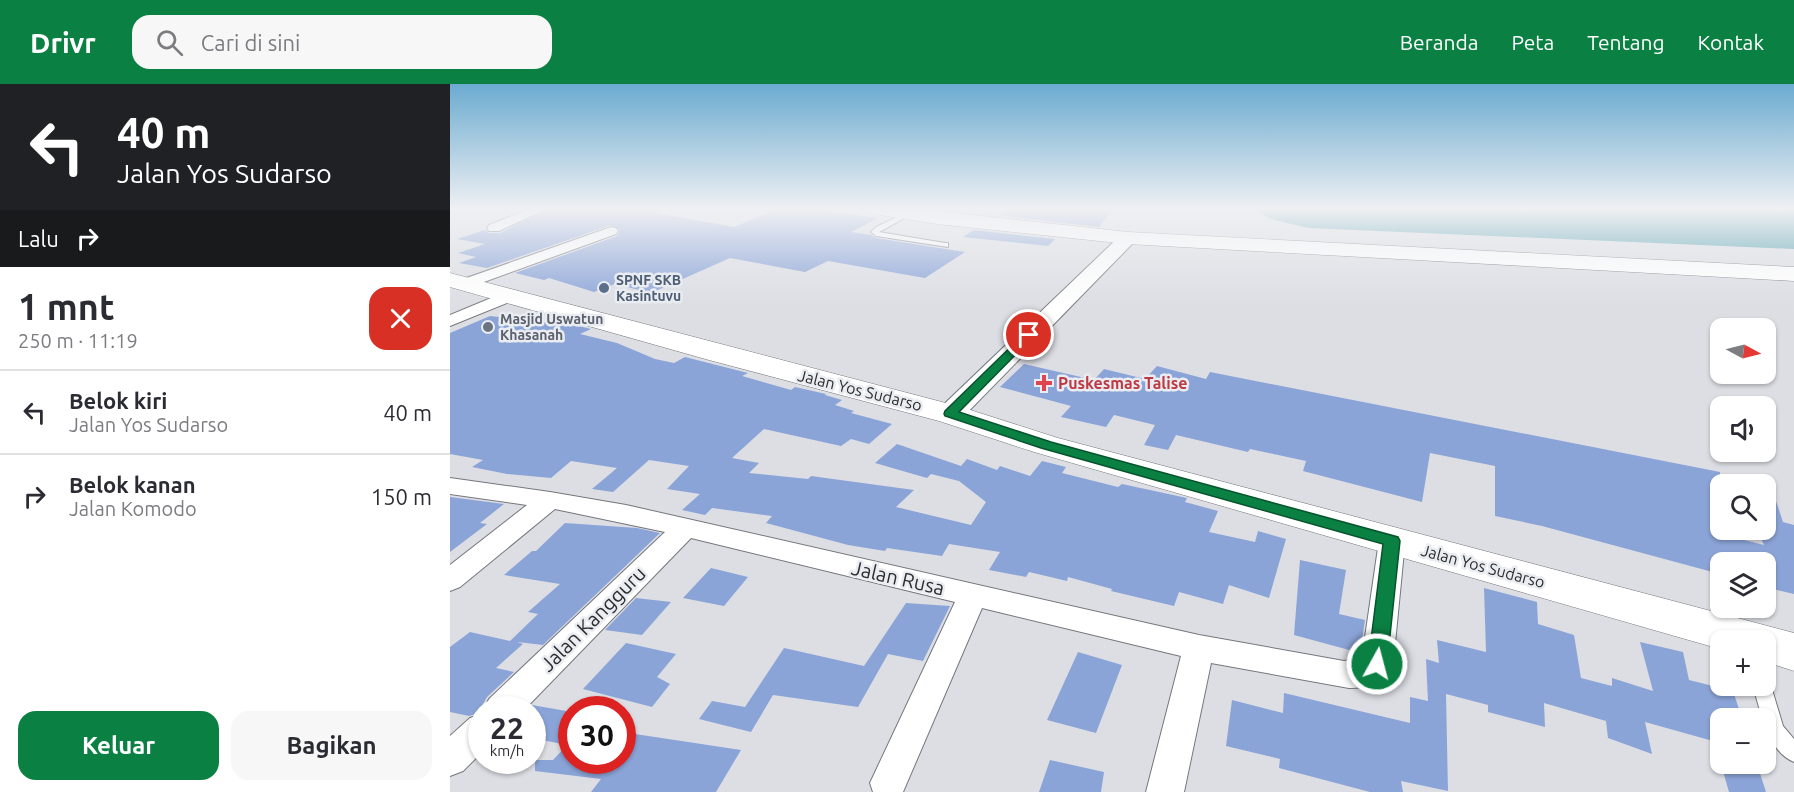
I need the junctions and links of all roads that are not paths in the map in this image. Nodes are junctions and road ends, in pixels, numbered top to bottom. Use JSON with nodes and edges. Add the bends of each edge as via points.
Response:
{"nodes":[{"id":1,"x":580,"y":241,"type":"edge"},
{"id":2,"x":920,"y":241,"type":"edge"},
{"id":3,"x":1125,"y":241,"type":"edge"},
{"id":4,"x":1184,"y":241,"type":"edge"},
{"id":5,"x":945,"y":245,"type":"dead end"},
{"id":6,"x":1794,"y":274,"type":"edge"},
{"id":7,"x":457,"y":282,"type":"edge"},
{"id":8,"x":508,"y":296,"type":"junction"},
{"id":9,"x":450,"y":321,"type":"edge"},
{"id":10,"x":950,"y":414,"type":"junction"},
{"id":11,"x":450,"y":486,"type":"edge"},
{"id":12,"x":550,"y":500,"type":"junction"},
{"id":13,"x":685,"y":528,"type":"junction"},
{"id":14,"x":1392,"y":541,"type":"junction"},
{"id":15,"x":450,"y":580,"type":"edge"},
{"id":16,"x":972,"y":595,"type":"junction"},
{"id":17,"x":1714,"y":630,"type":"edge"},
{"id":18,"x":1776,"y":647,"type":"edge"},
{"id":19,"x":1199,"y":648,"type":"junction"},
{"id":20,"x":1794,"y":652,"type":"edge"},
{"id":21,"x":515,"y":696,"type":"edge"},
{"id":22,"x":1765,"y":696,"type":"edge"},
{"id":23,"x":468,"y":742,"type":"edge"},
{"id":24,"x":1794,"y":753,"type":"edge"},
{"id":25,"x":450,"y":759,"type":"edge"},
{"id":26,"x":888,"y":783,"type":"dead end"},
{"id":27,"x":1166,"y":792,"type":"edge"}],
"edges":[{"from":1,"to":7,"type":"street"},
{"from":2,"to":5,"type":"lane"},
{"from":3,"to":10,"type":"street"},
{"from":4,"to":6,"type":"main road"},
{"from":7,"to":8,"type":"main road","name":"Jalan Yos Sudarso"},
{"from":8,"to":9,"type":"street"},
{"from":8,"to":10,"type":"main road","name":"Jalan Yos Sudarso"},
{"from":10,"to":14,"type":"main road","name":"Jalan Yos Sudarso","via":[[1046,445]]},
{"from":11,"to":12,"type":"street","name":"Jalan Rusa"},
{"from":12,"to":13,"type":"street","name":"Jalan Rusa"},
{"from":12,"to":15,"type":"street"},
{"from":13,"to":16,"type":"street","name":"Jalan Rusa"},
{"from":13,"to":21,"type":"street","name":"Jalan Kangguru"},
{"from":14,"to":17,"type":"main road","name":"Jalan Yos Sudarso"},
{"from":14,"to":19,"type":"street","name":"Jalan Rusa","via":[[1377,664],[1365,674],[1338,674]]},
{"from":16,"to":19,"type":"street","name":"Jalan Rusa"},
{"from":16,"to":26,"type":"street"},
{"from":18,"to":20,"type":"main road","name":"Jalan Yos Sudarso"},
{"from":19,"to":27,"type":"street"},
{"from":22,"to":24,"type":"lane","via":[[1775,730]]},
{"from":23,"to":25,"type":"street"}]}
